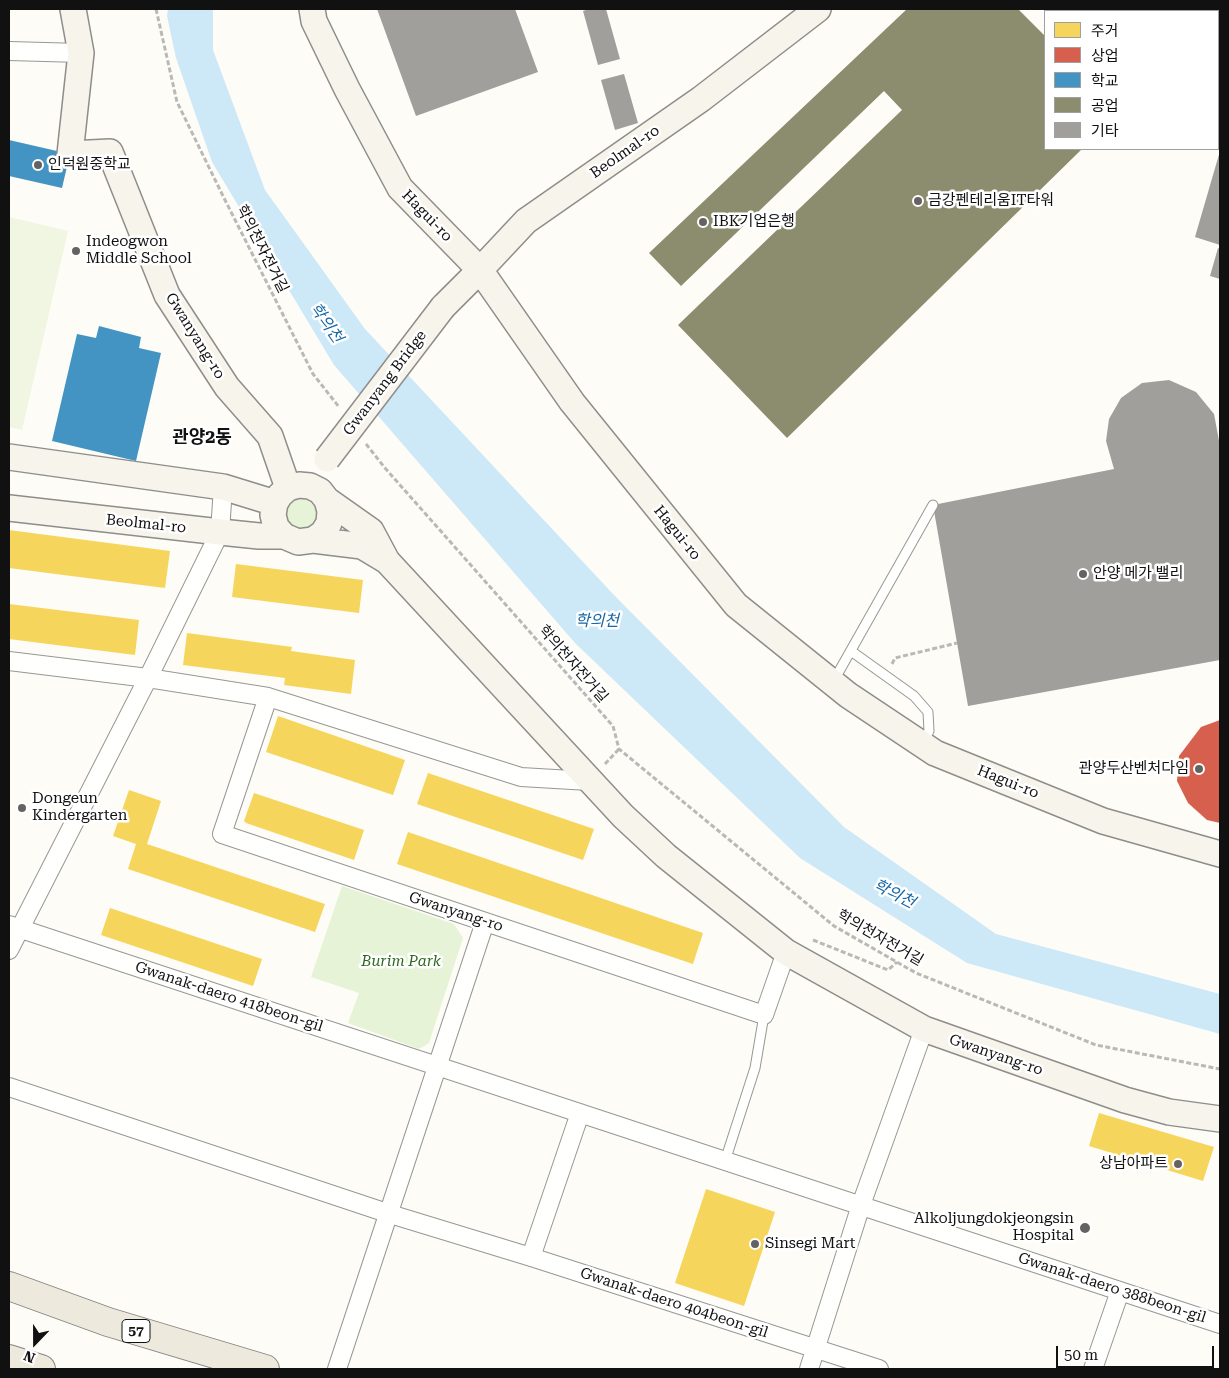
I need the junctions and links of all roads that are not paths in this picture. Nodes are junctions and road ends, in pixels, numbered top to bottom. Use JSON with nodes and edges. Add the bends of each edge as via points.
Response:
{"nodes":[{"id":1,"x":72,"y":9,"type":"edge"},
{"id":2,"x":312,"y":9,"type":"edge"},
{"id":3,"x":818,"y":9,"type":"edge"},
{"id":4,"x":9,"y":51,"type":"edge"},
{"id":5,"x":81,"y":53,"type":"junction"},
{"id":6,"x":480,"y":270,"type":"junction"},
{"id":7,"x":443,"y":307,"type":"joint"},
{"id":8,"x":9,"y":457,"type":"edge"},
{"id":9,"x":223,"y":487,"type":"junction"},
{"id":10,"x":300,"y":494,"type":"junction"},
{"id":11,"x":933,"y":506,"type":"dead end"},
{"id":12,"x":9,"y":508,"type":"edge"},
{"id":13,"x":220,"y":532,"type":"junction"},
{"id":14,"x":284,"y":536,"type":"junction"},
{"id":15,"x":313,"y":540,"type":"junction"},
{"id":16,"x":387,"y":561,"type":"junction"},
{"id":17,"x":851,"y":651,"type":"junction"},
{"id":18,"x":9,"y":661,"type":"edge"},
{"id":19,"x":148,"y":678,"type":"junction"},
{"id":20,"x":833,"y":682,"type":"junction"},
{"id":21,"x":268,"y":697,"type":"junction"},
{"id":22,"x":922,"y":744,"type":"junction"},
{"id":23,"x":589,"y":781,"type":"junction"},
{"id":24,"x":1220,"y":854,"type":"edge"},
{"id":25,"x":485,"y":922,"type":"junction"},
{"id":26,"x":14,"y":927,"type":"edge"},
{"id":27,"x":9,"y":950,"type":"edge"},
{"id":28,"x":786,"y":952,"type":"junction"},
{"id":29,"x":764,"y":1015,"type":"junction"},
{"id":30,"x":924,"y":1029,"type":"junction"},
{"id":31,"x":439,"y":1065,"type":"junction"},
{"id":32,"x":9,"y":1087,"type":"edge"},
{"id":33,"x":580,"y":1113,"type":"junction"},
{"id":34,"x":1220,"y":1119,"type":"edge"},
{"id":35,"x":725,"y":1161,"type":"junction"},
{"id":36,"x":861,"y":1205,"type":"junction"},
{"id":37,"x":390,"y":1214,"type":"junction"},
{"id":38,"x":531,"y":1258,"type":"junction"},
{"id":39,"x":9,"y":1286,"type":"edge"},
{"id":40,"x":1120,"y":1291,"type":"junction"},
{"id":41,"x":1220,"y":1324,"type":"edge"},
{"id":42,"x":817,"y":1348,"type":"junction"},
{"id":43,"x":9,"y":1359,"type":"edge"},
{"id":44,"x":41,"y":1369,"type":"edge"},
{"id":45,"x":265,"y":1369,"type":"edge"},
{"id":46,"x":337,"y":1369,"type":"edge"},
{"id":47,"x":809,"y":1369,"type":"edge"},
{"id":48,"x":879,"y":1369,"type":"edge"},
{"id":49,"x":1094,"y":1369,"type":"edge"}],
"edges":[{"from":1,"to":5,"type":"street","name":"Gwanyang-ro"},
{"from":2,"to":6,"type":"street","name":"Hagui-ro","via":[[314,20],[347,89],[400,188]]},
{"from":3,"to":6,"type":"street","name":"Beolmal-ro","via":[[701,100],[526,221]]},
{"from":4,"to":5,"type":"street"},
{"from":5,"to":10,"type":"street","name":"Gwanyang-ro","via":[[70,154],[110,152],[167,295],[227,387],[270,436]]},
{"from":6,"to":7,"type":"street","name":"Beolmal-ro"},
{"from":6,"to":20,"type":"street","name":"Hagui-ro","via":[[572,402],[736,605]]},
{"from":7,"to":10,"type":"street","name":"Gwanyang Bridge","bridge":true},
{"from":8,"to":9,"type":"street"},
{"from":9,"to":10,"type":"street"},
{"from":9,"to":13,"type":"street"},
{"from":10,"to":14,"type":"street","via":[[273,514],[276,527]]},
{"from":10,"to":15,"type":"street","via":[[330,511],[329,523]]},
{"from":10,"to":16,"type":"street","name":"Gwanyang-ro","via":[[371,531]]},
{"from":11,"to":17,"type":"lane"},
{"from":12,"to":13,"type":"street","name":"Beolmal-ro"},
{"from":13,"to":14,"type":"street","name":"Beolmal-ro"},
{"from":13,"to":19,"type":"street"},
{"from":14,"to":15,"type":"street","via":[[298,542]]},
{"from":15,"to":16,"type":"street","via":[[362,546]]},
{"from":16,"to":23,"type":"street","name":"Gwanyang-ro"},
{"from":17,"to":20,"type":"lane"},
{"from":17,"to":22,"type":"lane","via":[[914,696],[928,712],[929,731]]},
{"from":18,"to":19,"type":"street"},
{"from":19,"to":21,"type":"street"},
{"from":19,"to":26,"type":"street"},
{"from":20,"to":22,"type":"street","name":"Hagui-ro"},
{"from":21,"to":23,"type":"street","via":[[521,777]]},
{"from":21,"to":25,"type":"street","name":"Gwanyang-ro","via":[[222,834]]},
{"from":22,"to":24,"type":"street","name":"Hagui-ro","via":[[936,753],[1103,820]]},
{"from":23,"to":28,"type":"street","name":"Gwanyang-ro","via":[[666,856]]},
{"from":25,"to":29,"type":"street","name":"Gwanyang-ro"},
{"from":25,"to":31,"type":"street"},
{"from":26,"to":27,"type":"street"},
{"from":26,"to":31,"type":"street","name":"Gwanak-daero 418beon-gil"},
{"from":28,"to":29,"type":"street"},
{"from":28,"to":30,"type":"street","name":"Gwanyang-ro"},
{"from":29,"to":35,"type":"lane","via":[[755,1068]]},
{"from":30,"to":34,"type":"street","name":"Gwanyang-ro","via":[[1125,1100],[1168,1112]]},
{"from":30,"to":36,"type":"street"},
{"from":31,"to":33,"type":"street"},
{"from":31,"to":37,"type":"street"},
{"from":32,"to":37,"type":"street"},
{"from":33,"to":35,"type":"street"},
{"from":33,"to":38,"type":"street"},
{"from":35,"to":36,"type":"street"},
{"from":36,"to":40,"type":"street","name":"Gwanak-daero 388beon-gil"},
{"from":36,"to":42,"type":"street"},
{"from":37,"to":38,"type":"street","name":"Gwanak-daero 404beon-gil"},
{"from":37,"to":46,"type":"street"},
{"from":38,"to":42,"type":"street","name":"Gwanak-daero 404beon-gil"},
{"from":39,"to":45,"type":"main road","number":"57","via":[[108,1322]]},
{"from":40,"to":41,"type":"street","name":"Gwanak-daero 388beon-gil"},
{"from":40,"to":49,"type":"street"},
{"from":42,"to":47,"type":"street"},
{"from":42,"to":48,"type":"street","name":"Gwanak-daero 404beon-gil"},
{"from":43,"to":44,"type":"main road"}]}
